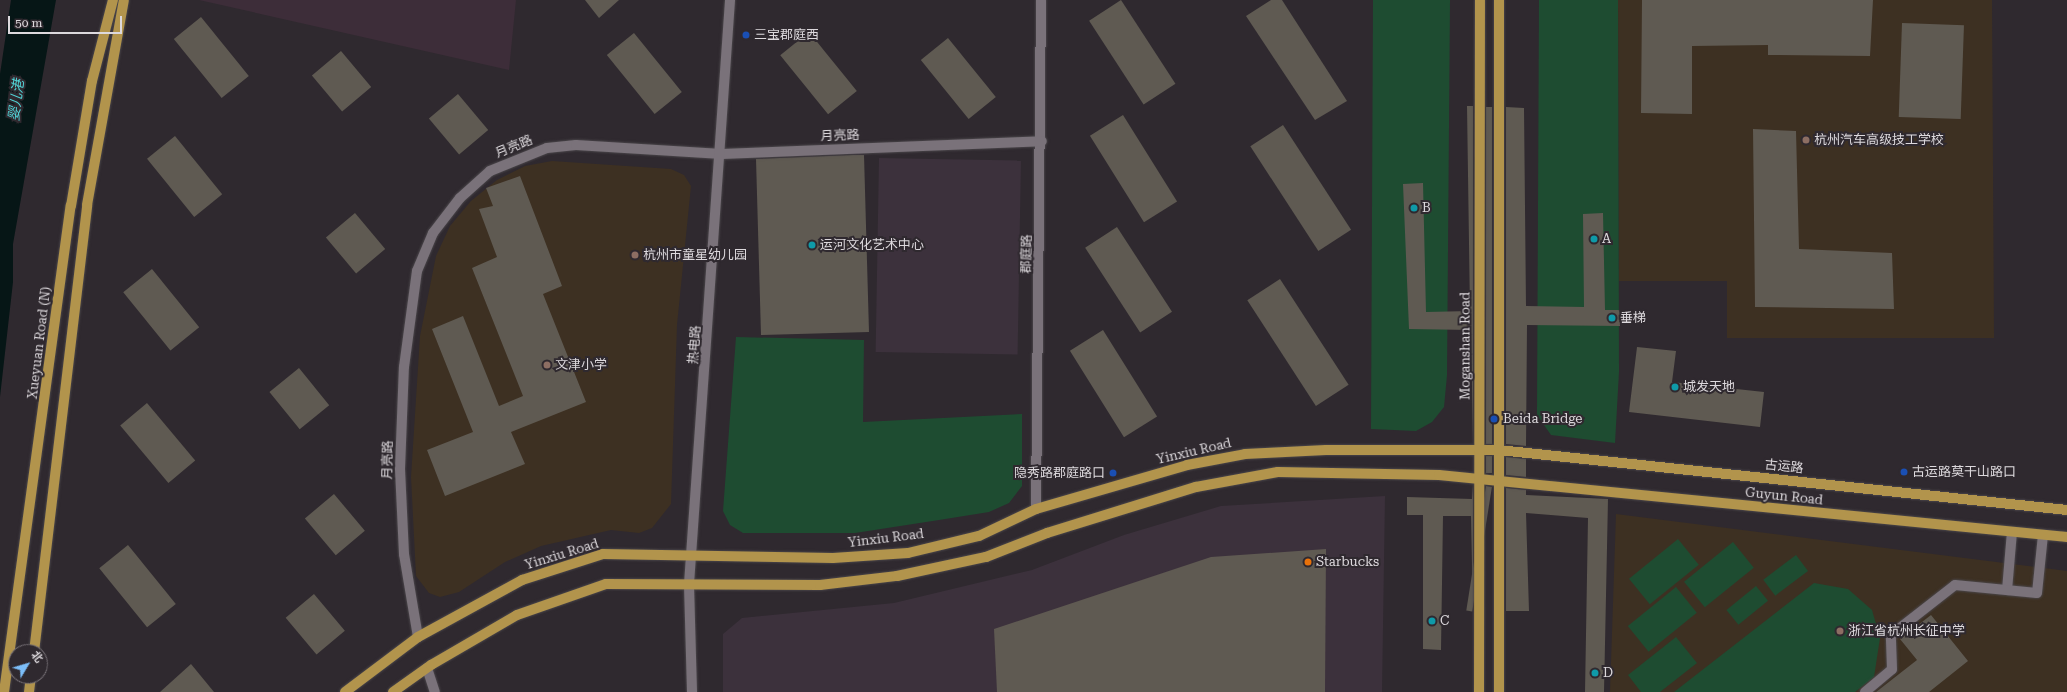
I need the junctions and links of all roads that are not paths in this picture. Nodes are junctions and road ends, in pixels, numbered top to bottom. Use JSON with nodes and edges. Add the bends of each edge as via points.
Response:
{"nodes":[{"id":1,"x":113,"y":0,"type":"edge"},
{"id":2,"x":124,"y":0,"type":"edge"},
{"id":3,"x":730,"y":0,"type":"edge"},
{"id":4,"x":1041,"y":0,"type":"edge"},
{"id":5,"x":1480,"y":0,"type":"edge"},
{"id":6,"x":1500,"y":0,"type":"edge"},
{"id":7,"x":1042,"y":141,"type":"junction"},
{"id":8,"x":722,"y":154,"type":"junction"},
{"id":9,"x":1479,"y":449,"type":"junction"},
{"id":10,"x":1499,"y":450,"type":"junction"},
{"id":11,"x":1479,"y":479,"type":"junction"},
{"id":12,"x":1499,"y":481,"type":"junction"},
{"id":13,"x":1036,"y":509,"type":"junction"},
{"id":14,"x":2067,"y":510,"type":"edge"},
{"id":15,"x":2012,"y":532,"type":"junction"},
{"id":16,"x":2043,"y":535,"type":"junction"},
{"id":17,"x":2067,"y":537,"type":"edge"},
{"id":18,"x":692,"y":554,"type":"junction"},
{"id":19,"x":689,"y":584,"type":"junction"},
{"id":20,"x":2007,"y":590,"type":"junction"},
{"id":21,"x":418,"y":637,"type":"junction"},
{"id":22,"x":35,"y":644,"type":"edge"},
{"id":23,"x":427,"y":668,"type":"junction"},
{"id":24,"x":4,"y":692,"type":"edge"},
{"id":25,"x":346,"y":692,"type":"edge"},
{"id":26,"x":393,"y":692,"type":"edge"},
{"id":27,"x":435,"y":692,"type":"edge"},
{"id":28,"x":692,"y":692,"type":"edge"},
{"id":29,"x":1479,"y":692,"type":"edge"},
{"id":30,"x":1499,"y":692,"type":"edge"},
{"id":31,"x":1865,"y":692,"type":"edge"}],
"edges":[{"from":1,"to":24,"type":"main road","name":"Xueyuan Road (N)","via":[[92,81],[71,206]]},
{"from":2,"to":22,"type":"main road","via":[[87,205]]},
{"from":3,"to":8,"type":"street","name":"热电路"},
{"from":4,"to":7,"type":"street","name":"郡庭路"},
{"from":5,"to":9,"type":"main road","name":"Moganshan Road"},
{"from":6,"to":10,"type":"main road"},
{"from":7,"to":8,"type":"street","name":"月亮路"},
{"from":7,"to":13,"type":"street","name":"郡庭路"},
{"from":8,"to":18,"type":"street","name":"热电路"},
{"from":8,"to":21,"type":"street","name":"月亮路","via":[[576,144],[547,148],[490,171],[460,198],[433,233],[417,271],[404,367],[400,469],[404,554]]},
{"from":9,"to":10,"type":"main road","name":"Yinxiu Road"},
{"from":9,"to":11,"type":"main road","name":"Moganshan Road"},
{"from":9,"to":13,"type":"main road","name":"Yinxiu Road","via":[[1245,454],[1187,465]]},
{"from":10,"to":12,"type":"main road"},
{"from":10,"to":14,"type":"main road","name":"古运路"},
{"from":11,"to":12,"type":"main road"},
{"from":11,"to":19,"type":"main road","via":[[1278,472],[1196,487],[1047,533],[986,558],[898,576],[820,585]]},
{"from":11,"to":29,"type":"main road","name":"Moganshan Road"},
{"from":12,"to":15,"type":"main road","name":"Guyun Road"},
{"from":12,"to":30,"type":"main road"},
{"from":13,"to":18,"type":"main road","name":"Yinxiu Road","via":[[979,536],[908,553],[833,558]]},
{"from":15,"to":16,"type":"main road","name":"Guyun Road"},
{"from":15,"to":20,"type":"street"},
{"from":16,"to":17,"type":"main road","name":"Guyun Road"},
{"from":16,"to":20,"type":"street","via":[[2037,593]]},
{"from":18,"to":19,"type":"street","name":"热电路"},
{"from":18,"to":21,"type":"main road","name":"Yinxiu Road","via":[[602,554],[522,580]]},
{"from":19,"to":23,"type":"main road","via":[[606,584],[517,615]]},
{"from":19,"to":28,"type":"street","name":"热电路"},
{"from":20,"to":31,"type":"street","via":[[1955,584],[1891,635],[1892,669]]},
{"from":21,"to":25,"type":"main road","name":"Yinxiu Road"},
{"from":23,"to":26,"type":"main road"},
{"from":23,"to":27,"type":"street"}]}
